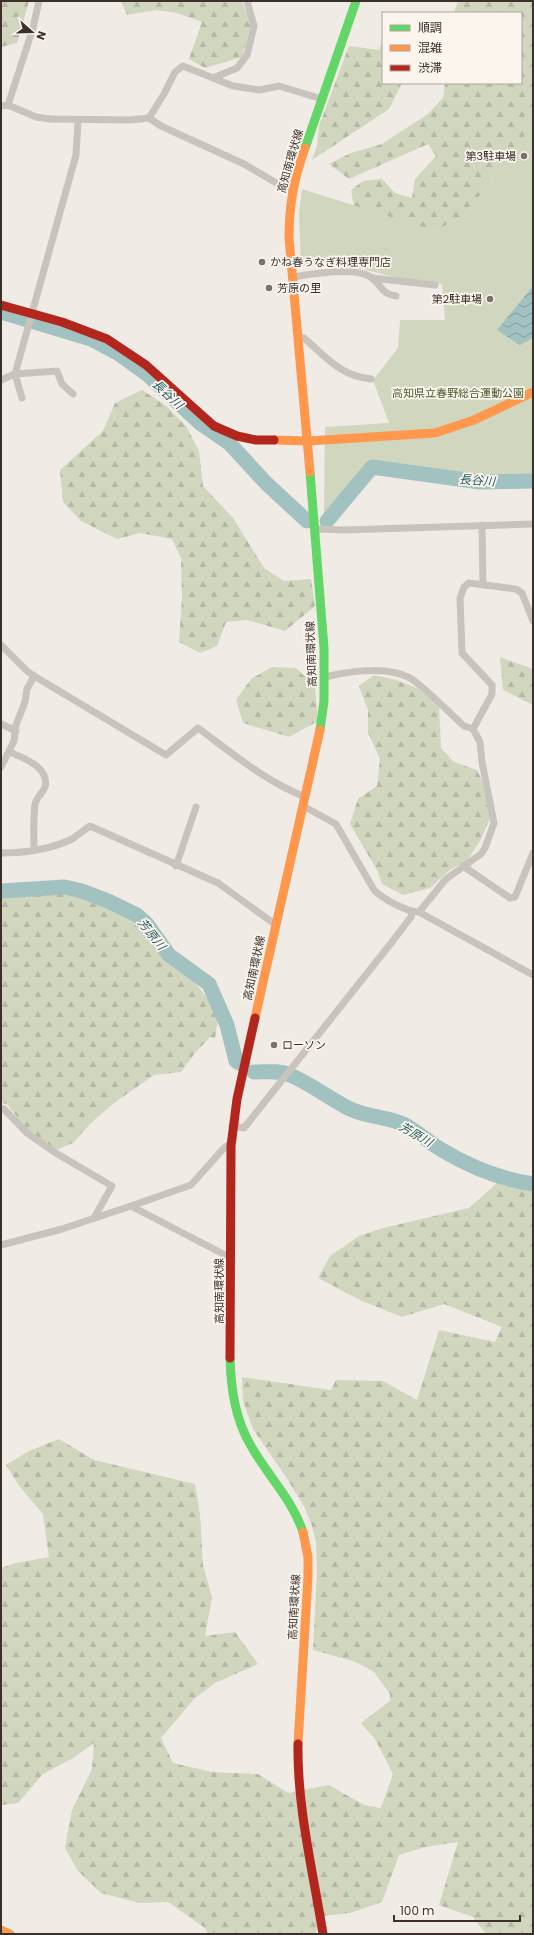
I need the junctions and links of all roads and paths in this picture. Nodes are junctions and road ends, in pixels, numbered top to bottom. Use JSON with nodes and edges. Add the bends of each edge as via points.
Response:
{"nodes":[{"id":1,"x":39,"y":1,"type":"edge"},
{"id":2,"x":247,"y":1,"type":"edge"},
{"id":3,"x":356,"y":1,"type":"edge"},
{"id":4,"x":213,"y":78,"type":"junction"},
{"id":5,"x":322,"y":99,"type":"junction"},
{"id":6,"x":4,"y":106,"type":"edge"},
{"id":7,"x":149,"y":118,"type":"junction"},
{"id":8,"x":78,"y":121,"type":"junction"},
{"id":9,"x":292,"y":190,"type":"junction"},
{"id":10,"x":293,"y":277,"type":"junction"},
{"id":11,"x":372,"y":278,"type":"junction"},
{"id":12,"x":435,"y":285,"type":"dead end"},
{"id":13,"x":396,"y":296,"type":"dead end"},
{"id":14,"x":1,"y":305,"type":"edge"},
{"id":15,"x":30,"y":318,"type":"junction"},
{"id":16,"x":298,"y":337,"type":"junction"},
{"id":17,"x":14,"y":374,"type":"junction"},
{"id":18,"x":371,"y":379,"type":"dead end"},
{"id":19,"x":1,"y":380,"type":"edge"},
{"id":20,"x":533,"y":392,"type":"edge"},
{"id":21,"x":73,"y":394,"type":"dead end"},
{"id":22,"x":22,"y":398,"type":"dead end"},
{"id":23,"x":308,"y":441,"type":"junction"},
{"id":24,"x":533,"y":524,"type":"edge"},
{"id":25,"x":482,"y":525,"type":"junction"},
{"id":26,"x":315,"y":529,"type":"junction"},
{"id":27,"x":483,"y":583,"type":"junction"},
{"id":28,"x":533,"y":621,"type":"edge"},
{"id":29,"x":1,"y":644,"type":"edge"},
{"id":30,"x":34,"y":676,"type":"junction"},
{"id":31,"x":325,"y":677,"type":"junction"},
{"id":32,"x":1,"y":724,"type":"edge"},
{"id":33,"x":473,"y":729,"type":"junction"},
{"id":34,"x":16,"y":731,"type":"junction"},
{"id":35,"x":10,"y":752,"type":"junction"},
{"id":36,"x":1,"y":768,"type":"edge"},
{"id":37,"x":305,"y":797,"type":"junction"},
{"id":38,"x":303,"y":806,"type":"junction"},
{"id":39,"x":196,"y":807,"type":"dead end"},
{"id":40,"x":34,"y":849,"type":"junction"},
{"id":41,"x":1,"y":853,"type":"edge"},
{"id":42,"x":533,"y":853,"type":"edge"},
{"id":43,"x":176,"y":866,"type":"junction"},
{"id":44,"x":463,"y":866,"type":"junction"},
{"id":45,"x":416,"y":912,"type":"junction"},
{"id":46,"x":276,"y":925,"type":"junction"},
{"id":47,"x":533,"y":975,"type":"edge"},
{"id":48,"x":4,"y":1109,"type":"dead end"},
{"id":49,"x":232,"y":1126,"type":"junction"},
{"id":50,"x":231,"y":1143,"type":"junction"},
{"id":51,"x":131,"y":1206,"type":"junction"},
{"id":52,"x":94,"y":1218,"type":"junction"},
{"id":53,"x":1,"y":1245,"type":"edge"},
{"id":54,"x":231,"y":1258,"type":"junction"},
{"id":55,"x":1,"y":1930,"type":"edge"},
{"id":56,"x":10,"y":1934,"type":"edge"},
{"id":57,"x":323,"y":1934,"type":"edge"}],
"edges":[{"from":1,"to":6,"type":"street","via":[[33,28]]},
{"from":2,"to":4,"type":"street","via":[[254,26],[247,55],[237,68]]},
{"from":3,"to":5,"type":"main road","name":"高知南環状線"},
{"from":4,"to":5,"type":"street","via":[[233,86],[259,90],[279,86]]},
{"from":4,"to":7,"type":"street","via":[[183,66],[175,72]]},
{"from":5,"to":9,"type":"main road","name":"高知南環状線"},
{"from":6,"to":8,"type":"street","via":[[36,117]]},
{"from":7,"to":8,"type":"street"},
{"from":7,"to":9,"type":"street"},
{"from":8,"to":15,"type":"street","via":[[76,155]]},
{"from":9,"to":10,"type":"main road","name":"高知南環状線","via":[[289,238]]},
{"from":10,"to":11,"type":"street","via":[[329,271]]},
{"from":10,"to":16,"type":"main road","name":"高知南環状線"},
{"from":11,"to":12,"type":"street"},
{"from":11,"to":13,"type":"street","via":[[386,294]]},
{"from":14,"to":15,"type":"main road"},
{"from":15,"to":17,"type":"street"},
{"from":15,"to":23,"type":"main road","via":[[67,322],[122,347],[150,368],[204,418],[225,432],[256,440]]},
{"from":16,"to":18,"type":"street","via":[[304,338],[338,368],[351,375]]},
{"from":16,"to":23,"type":"main road","name":"高知南環状線"},
{"from":17,"to":19,"type":"street"},
{"from":17,"to":21,"type":"street","via":[[57,371],[62,384]]},
{"from":17,"to":22,"type":"street"},
{"from":20,"to":23,"type":"main road","via":[[474,420],[435,433]]},
{"from":23,"to":26,"type":"main road","name":"高知南環状線"},
{"from":24,"to":25,"type":"street"},
{"from":25,"to":26,"type":"street"},
{"from":25,"to":27,"type":"street"},
{"from":26,"to":31,"type":"main road","name":"高知南環状線"},
{"from":27,"to":28,"type":"street","via":[[516,589],[522,593]]},
{"from":27,"to":33,"type":"street","via":[[469,582],[460,598],[462,653],[492,685],[492,694]]},
{"from":29,"to":30,"type":"street"},
{"from":30,"to":34,"type":"street","via":[[27,690],[26,702]]},
{"from":30,"to":37,"type":"street","via":[[166,755],[198,728],[264,776]]},
{"from":31,"to":33,"type":"street","via":[[376,670],[395,672],[412,680],[464,726]]},
{"from":31,"to":37,"type":"main road","name":"高知南環状線","via":[[321,727]]},
{"from":32,"to":34,"type":"street"},
{"from":33,"to":44,"type":"street","via":[[480,742],[494,823],[481,854]]},
{"from":34,"to":35,"type":"street"},
{"from":35,"to":36,"type":"street"},
{"from":35,"to":40,"type":"street","via":[[35,765],[45,780],[45,788],[37,797],[35,805]]},
{"from":37,"to":38,"type":"main road","name":"高知南環状線"},
{"from":38,"to":45,"type":"street","via":[[336,824],[374,890],[381,897]]},
{"from":38,"to":46,"type":"main road","name":"高知南環状線"},
{"from":39,"to":43,"type":"street"},
{"from":40,"to":41,"type":"street"},
{"from":40,"to":43,"type":"street","via":[[72,838],[90,826]]},
{"from":42,"to":44,"type":"street","via":[[515,897],[510,898]]},
{"from":43,"to":46,"type":"street","via":[[218,883]]},
{"from":44,"to":45,"type":"street","via":[[446,879]]},
{"from":45,"to":47,"type":"street"},
{"from":45,"to":49,"type":"street","via":[[244,1128]]},
{"from":46,"to":49,"type":"main road","name":"高知南環状線"},
{"from":48,"to":52,"type":"street","via":[[27,1134],[112,1186]]},
{"from":49,"to":50,"type":"main road","name":"高知南環状線"},
{"from":50,"to":51,"type":"street","via":[[191,1185]]},
{"from":50,"to":54,"type":"main road","name":"高知南環状線"},
{"from":51,"to":52,"type":"street"},
{"from":51,"to":54,"type":"street"},
{"from":52,"to":53,"type":"street"},
{"from":54,"to":57,"type":"main road","name":"高知南環状線","via":[[234,1400],[242,1428],[253,1450],[297,1513],[304,1532],[308,1558],[298,1767],[301,1805]]},
{"from":55,"to":56,"type":"main road"}]}
